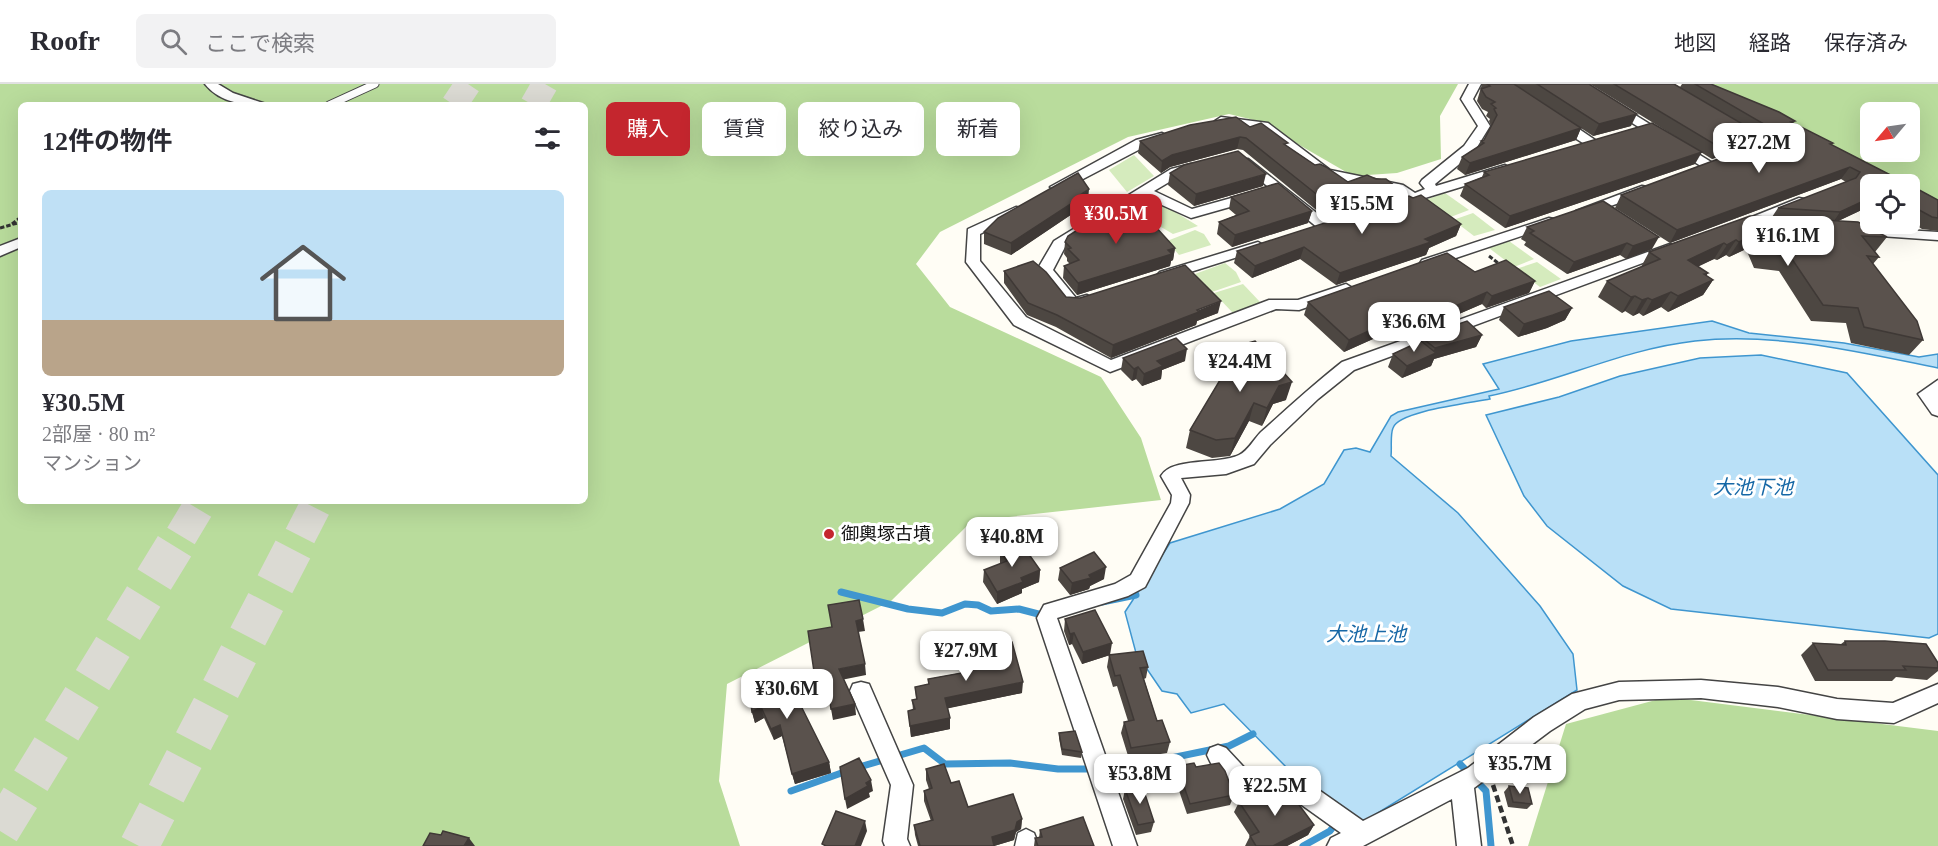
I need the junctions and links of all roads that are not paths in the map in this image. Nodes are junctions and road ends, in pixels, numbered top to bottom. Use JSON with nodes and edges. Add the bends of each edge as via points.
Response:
{"nodes":[{"id":1,"x":211,"y":84,"type":"edge"},
{"id":2,"x":375,"y":84,"type":"edge"},
{"id":3,"x":1475,"y":84,"type":"edge"},
{"id":4,"x":1576,"y":84,"type":"edge"},
{"id":5,"x":229,"y":101,"type":"edge"},
{"id":6,"x":335,"y":102,"type":"edge"},
{"id":7,"x":1551,"y":117,"type":"edge"},
{"id":8,"x":1716,"y":118,"type":"edge"},
{"id":9,"x":1210,"y":124,"type":"edge"},
{"id":10,"x":1648,"y":128,"type":"junction"},
{"id":11,"x":1176,"y":134,"type":"edge"},
{"id":12,"x":1625,"y":134,"type":"edge"},
{"id":13,"x":1569,"y":149,"type":"edge"},
{"id":14,"x":1238,"y":155,"type":"edge"},
{"id":15,"x":1738,"y":156,"type":"edge"},
{"id":16,"x":1524,"y":163,"type":"edge"},
{"id":17,"x":1207,"y":164,"type":"edge"},
{"id":18,"x":1708,"y":166,"type":"edge"},
{"id":19,"x":1654,"y":186,"type":"edge"},
{"id":20,"x":1278,"y":188,"type":"junction"},
{"id":21,"x":1433,"y":191,"type":"junction"},
{"id":22,"x":1144,"y":192,"type":"junction"},
{"id":23,"x":1044,"y":194,"type":"edge"},
{"id":24,"x":1412,"y":197,"type":"junction"},
{"id":25,"x":1811,"y":197,"type":"edge"},
{"id":26,"x":1390,"y":204,"type":"edge"},
{"id":27,"x":1026,"y":205,"type":"edge"},
{"id":28,"x":1599,"y":206,"type":"junction"},
{"id":29,"x":1618,"y":218,"type":"edge"},
{"id":30,"x":1323,"y":225,"type":"edge"},
{"id":31,"x":1774,"y":227,"type":"edge"},
{"id":32,"x":1844,"y":231,"type":"edge"},
{"id":33,"x":1938,"y":236,"type":"edge"},
{"id":34,"x":1647,"y":237,"type":"edge"},
{"id":35,"x":1278,"y":240,"type":"edge"},
{"id":36,"x":1687,"y":242,"type":"edge"},
{"id":37,"x":18,"y":243,"type":"edge"},
{"id":38,"x":1666,"y":249,"type":"junction"},
{"id":39,"x":0,"y":251,"type":"edge"},
{"id":40,"x":1410,"y":268,"type":"edge"},
{"id":41,"x":1152,"y":279,"type":"edge"},
{"id":42,"x":1366,"y":283,"type":"edge"},
{"id":43,"x":1107,"y":294,"type":"edge"},
{"id":44,"x":1938,"y":386,"type":"edge"},
{"id":45,"x":1938,"y":410,"type":"edge"},
{"id":46,"x":861,"y":691,"type":"dead end"},
{"id":47,"x":1938,"y":693,"type":"edge"},
{"id":48,"x":1218,"y":755,"type":"dead end"},
{"id":49,"x":1462,"y":782,"type":"junction"},
{"id":50,"x":1362,"y":834,"type":"junction"},
{"id":51,"x":898,"y":846,"type":"edge"},
{"id":52,"x":1125,"y":846,"type":"edge"},
{"id":53,"x":1339,"y":846,"type":"edge"},
{"id":54,"x":1469,"y":846,"type":"edge"}],
"edges":[{"from":1,"to":5,"type":"street"},
{"from":2,"to":6,"type":"lane"},
{"from":3,"to":21,"type":"street","via":[[1467,99],[1484,126],[1469,149],[1427,183]]},
{"from":4,"to":10,"type":"street"},
{"from":7,"to":13,"type":"street","via":[[1597,141]]},
{"from":8,"to":15,"type":"street","via":[[1767,146]]},
{"from":9,"to":24,"type":"street","via":[[1222,121],[1263,126],[1326,173],[1398,188]]},
{"from":10,"to":12,"type":"street"},
{"from":10,"to":18,"type":"street"},
{"from":11,"to":23,"type":"street","via":[[1141,143]]},
{"from":14,"to":20,"type":"street"},
{"from":16,"to":21,"type":"street"},
{"from":17,"to":22,"type":"street","via":[[1176,172]]},
{"from":19,"to":28,"type":"street"},
{"from":20,"to":22,"type":"street","via":[[1191,214]]},
{"from":20,"to":30,"type":"street"},
{"from":21,"to":24,"type":"street"},
{"from":22,"to":43,"type":"street","via":[[1059,244],[1045,270],[1073,304]]},
{"from":24,"to":26,"type":"street"},
{"from":25,"to":31,"type":"street","via":[[1734,227]]},
{"from":27,"to":42,"type":"street","via":[[973,232],[973,262],[1020,321],[1110,366],[1275,304],[1299,305]]},
{"from":28,"to":29,"type":"street"},
{"from":28,"to":40,"type":"street"},
{"from":32,"to":33,"type":"street"},
{"from":34,"to":38,"type":"street"},
{"from":35,"to":41,"type":"street"},
{"from":36,"to":38,"type":"street"},
{"from":37,"to":39,"type":"street"},
{"from":38,"to":52,"type":"street","via":[[1348,366],[1311,395],[1248,459],[1226,467],[1174,472],[1170,476],[1181,495],[1180,503],[1138,581],[1051,611],[1047,618]]},
{"from":44,"to":45,"type":"street","via":[[1926,394]]},
{"from":46,"to":51,"type":"street","via":[[902,785],[895,841]]},
{"from":47,"to":49,"type":"street","via":[[1894,713],[1837,709],[1778,697],[1701,689],[1619,691],[1580,701]]},
{"from":48,"to":50,"type":"street","via":[[1240,784],[1263,790],[1288,782]]},
{"from":49,"to":50,"type":"street"},
{"from":49,"to":54,"type":"street"},
{"from":50,"to":53,"type":"street"}]}
